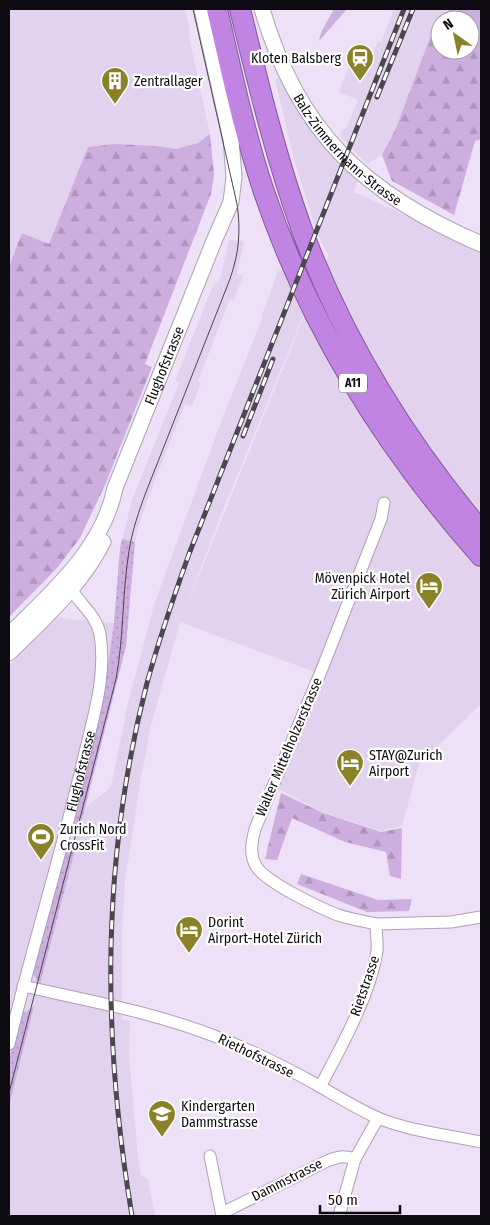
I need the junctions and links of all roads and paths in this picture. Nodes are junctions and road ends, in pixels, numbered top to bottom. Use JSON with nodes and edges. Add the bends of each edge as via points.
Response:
{"nodes":[{"id":1,"x":202,"y":9,"type":"edge"},
{"id":2,"x":217,"y":9,"type":"edge"},
{"id":3,"x":240,"y":9,"type":"edge"},
{"id":4,"x":262,"y":9,"type":"edge"},
{"id":5,"x":481,"y":244,"type":"edge"},
{"id":6,"x":384,"y":503,"type":"dead end"},
{"id":7,"x":481,"y":531,"type":"edge"},
{"id":8,"x":481,"y":556,"type":"edge"},
{"id":9,"x":68,"y":584,"type":"junction"},
{"id":10,"x":9,"y":635,"type":"edge"},
{"id":11,"x":9,"y":652,"type":"edge"},
{"id":12,"x":481,"y":916,"type":"edge"},
{"id":13,"x":376,"y":924,"type":"junction"},
{"id":14,"x":23,"y":986,"type":"junction"},
{"id":15,"x":9,"y":1044,"type":"edge"},
{"id":16,"x":320,"y":1086,"type":"junction"},
{"id":17,"x":378,"y":1118,"type":"junction"},
{"id":18,"x":481,"y":1142,"type":"edge"},
{"id":19,"x":210,"y":1156,"type":"dead end"},
{"id":20,"x":354,"y":1159,"type":"junction"},
{"id":21,"x":222,"y":1215,"type":"edge"},
{"id":22,"x":339,"y":1216,"type":"edge"}],
"edges":[{"from":1,"to":9,"type":"main road","name":"Flughofstrasse","via":[[231,139],[234,176],[231,202],[115,488],[112,503]]},
{"from":2,"to":8,"type":"highway","number":"A11","via":[[244,125],[264,190],[316,316],[358,392],[391,442],[441,510]]},
{"from":3,"to":7,"type":"highway","number":"A11","via":[[290,195],[332,300],[395,414]]},
{"from":4,"to":5,"type":"main road","name":"Balz-Zimmermann-Strasse","via":[[276,52],[296,92],[341,154],[393,198],[429,220]]},
{"from":6,"to":13,"type":"street","name":"Walter Mittelholzerstrasse","via":[[381,519],[252,842],[252,857],[264,876],[338,915]]},
{"from":9,"to":10,"type":"main road"},
{"from":9,"to":11,"type":"main road"},
{"from":9,"to":14,"type":"street","name":"Flughofstrasse","via":[[98,627],[103,663],[75,793]]},
{"from":12,"to":13,"type":"street","via":[[451,922]]},
{"from":13,"to":16,"type":"street","name":"Rietstrasse","via":[[377,950],[369,983]]},
{"from":14,"to":15,"type":"street","name":"Flughofstrasse"},
{"from":14,"to":16,"type":"street","name":"Riethofstrasse","via":[[196,1029]]},
{"from":16,"to":17,"type":"street","name":"Riethofstrasse"},
{"from":17,"to":18,"type":"street","name":"Riethofstrasse"},
{"from":17,"to":20,"type":"street"},
{"from":19,"to":21,"type":"street","name":"Dammstrasse"},
{"from":20,"to":21,"type":"street","name":"Dammstrasse","via":[[338,1156],[326,1160]]},
{"from":20,"to":22,"type":"street"}]}
